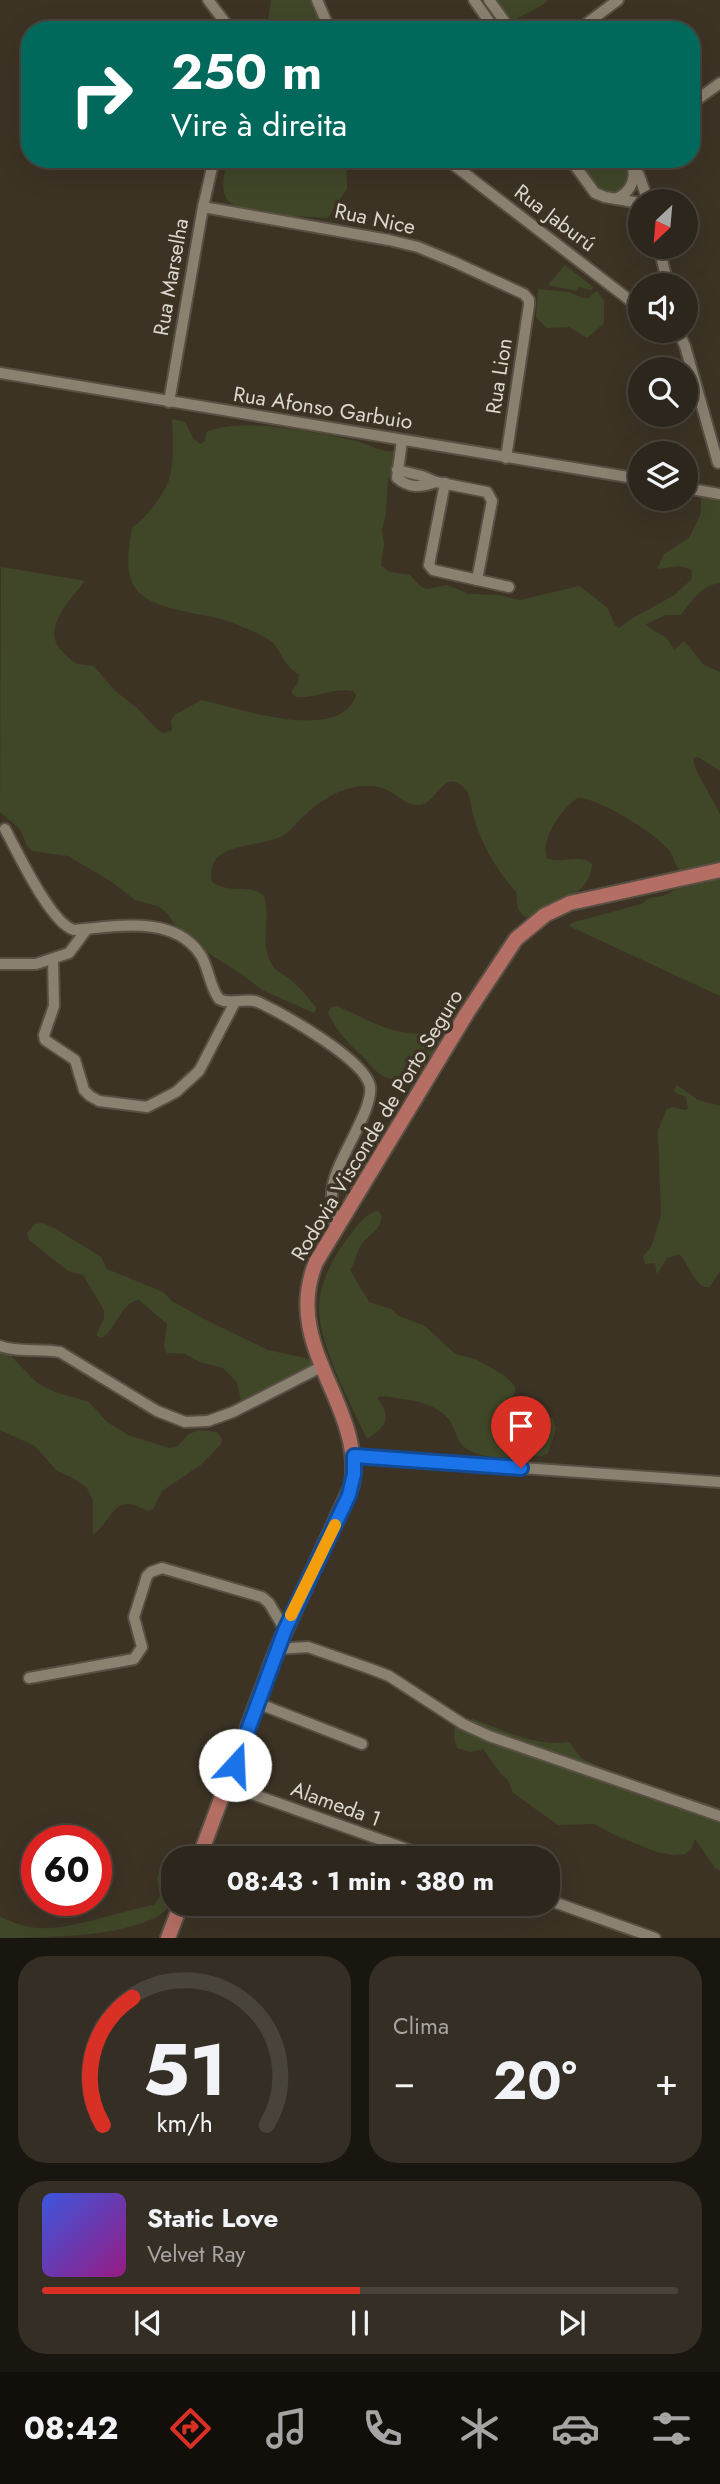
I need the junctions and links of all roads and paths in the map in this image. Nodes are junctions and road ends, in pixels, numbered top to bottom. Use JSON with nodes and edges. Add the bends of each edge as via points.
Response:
{"nodes":[{"id":1,"x":208,"y":0,"type":"edge"},
{"id":2,"x":317,"y":0,"type":"edge"},
{"id":3,"x":474,"y":0,"type":"edge"},
{"id":4,"x":489,"y":0,"type":"edge"},
{"id":5,"x":618,"y":0,"type":"edge"},
{"id":6,"x":224,"y":21,"type":"edge"},
{"id":7,"x":326,"y":21,"type":"edge"},
{"id":8,"x":489,"y":21,"type":"edge"},
{"id":9,"x":504,"y":21,"type":"edge"},
{"id":10,"x":590,"y":21,"type":"edge"},
{"id":11,"x":720,"y":83,"type":"edge"},
{"id":12,"x":700,"y":97,"type":"edge"},
{"id":13,"x":212,"y":168,"type":"edge"},
{"id":14,"x":458,"y":168,"type":"edge"},
{"id":15,"x":577,"y":168,"type":"edge"},
{"id":16,"x":632,"y":168,"type":"edge"},
{"id":17,"x":634,"y":168,"type":"edge"},
{"id":18,"x":644,"y":189,"type":"edge"},
{"id":19,"x":615,"y":200,"type":"junction"},
{"id":20,"x":628,"y":202,"type":"edge"},
{"id":21,"x":203,"y":207,"type":"junction"},
{"id":22,"x":628,"y":299,"type":"edge"},
{"id":23,"x":529,"y":300,"type":"joint"},
{"id":24,"x":684,"y":343,"type":"edge"},
{"id":25,"x":0,"y":373,"type":"edge"},
{"id":26,"x":169,"y":402,"type":"junction"},
{"id":27,"x":402,"y":440,"type":"junction"},
{"id":28,"x":506,"y":458,"type":"junction"},
{"id":29,"x":718,"y":463,"type":"dead end"},
{"id":30,"x":628,"y":477,"type":"edge"},
{"id":31,"x":440,"y":482,"type":"junction"},
{"id":32,"x":698,"y":490,"type":"edge"},
{"id":33,"x":720,"y":494,"type":"edge"},
{"id":34,"x":477,"y":580,"type":"junction"},
{"id":35,"x":509,"y":587,"type":"dead end"},
{"id":36,"x":5,"y":829,"type":"dead end"},
{"id":37,"x":720,"y":870,"type":"edge"},
{"id":38,"x":88,"y":929,"type":"junction"},
{"id":39,"x":53,"y":959,"type":"junction"},
{"id":40,"x":0,"y":964,"type":"edge"},
{"id":41,"x":235,"y":1002,"type":"junction"},
{"id":42,"x":336,"y":1228,"type":"junction"},
{"id":43,"x":0,"y":1346,"type":"edge"},
{"id":44,"x":323,"y":1366,"type":"junction"},
{"id":45,"x":354,"y":1456,"type":"junction"},
{"id":46,"x":720,"y":1482,"type":"edge"},
{"id":47,"x":285,"y":1630,"type":"junction"},
{"id":48,"x":277,"y":1649,"type":"junction"},
{"id":49,"x":29,"y":1678,"type":"dead end"},
{"id":50,"x":257,"y":1703,"type":"junction"},
{"id":51,"x":362,"y":1744,"type":"dead end"},
{"id":52,"x":227,"y":1785,"type":"junction"},
{"id":53,"x":720,"y":1816,"type":"edge"},
{"id":54,"x":204,"y":1846,"type":"edge"},
{"id":55,"x":398,"y":1846,"type":"edge"},
{"id":56,"x":560,"y":1904,"type":"edge"},
{"id":57,"x":176,"y":1916,"type":"edge"},
{"id":58,"x":168,"y":1938,"type":"edge"},
{"id":59,"x":655,"y":1938,"type":"edge"}],
"edges":[{"from":1,"to":6,"type":"street"},
{"from":2,"to":7,"type":"street"},
{"from":3,"to":8,"type":"street"},
{"from":4,"to":9,"type":"street"},
{"from":5,"to":10,"type":"street"},
{"from":11,"to":12,"type":"street"},
{"from":13,"to":21,"type":"street","name":"Rua Marselha"},
{"from":14,"to":22,"type":"street","name":"Rua Jaburú"},
{"from":15,"to":19,"type":"street","via":[[595,193]]},
{"from":16,"to":19,"type":"street","via":[[629,190]]},
{"from":17,"to":18,"type":"street"},
{"from":19,"to":20,"type":"street"},
{"from":21,"to":23,"type":"street","name":"Rua Nice","via":[[418,247],[515,289]]},
{"from":21,"to":26,"type":"street","name":"Rua Marselha"},
{"from":23,"to":28,"type":"street","name":"Rua Lion"},
{"from":24,"to":29,"type":"street"},
{"from":25,"to":26,"type":"street","name":"Rua Afonso Garbuio"},
{"from":26,"to":27,"type":"street","name":"Rua Afonso Garbuio"},
{"from":27,"to":28,"type":"street","name":"Rua Afonso Garbuio"},
{"from":27,"to":31,"type":"street","via":[[397,478],[420,487]]},
{"from":28,"to":30,"type":"street","name":"Rua Afonso Garbuio"},
{"from":31,"to":34,"type":"street","via":[[429,565],[433,570]]},
{"from":31,"to":34,"type":"street","via":[[483,490],[492,501]]},
{"from":32,"to":33,"type":"street"},
{"from":34,"to":35,"type":"street"},
{"from":36,"to":38,"type":"street","via":[[60,922],[68,928]]},
{"from":37,"to":42,"type":"main road","name":"Rodovia Visconde de Porto Seguro","via":[[570,903],[531,925],[495,970]]},
{"from":38,"to":39,"type":"street","via":[[69,953]]},
{"from":38,"to":41,"type":"street","via":[[158,927],[177,934],[200,954],[216,995]]},
{"from":39,"to":40,"type":"street"},
{"from":39,"to":41,"type":"street","via":[[54,1006],[45,1040],[75,1060],[84,1090],[99,1101],[147,1107],[176,1092],[205,1062]]},
{"from":41,"to":42,"type":"street","via":[[258,1001],[311,1031],[366,1076],[368,1102],[333,1182]]},
{"from":42,"to":44,"type":"main road","name":"Rodovia Visconde de Porto Seguro","via":[[311,1274],[306,1302],[308,1328]]},
{"from":43,"to":44,"type":"street","via":[[60,1352],[157,1411],[186,1422],[208,1421],[233,1412]]},
{"from":44,"to":45,"type":"main road","name":"Rodovia Visconde de Porto Seguro"},
{"from":45,"to":46,"type":"street"},
{"from":45,"to":47,"type":"main road","name":"Rodovia Visconde de Porto Seguro","via":[[349,1495]]},
{"from":47,"to":48,"type":"main road","name":"Rodovia Visconde de Porto Seguro"},
{"from":47,"to":49,"type":"street","via":[[261,1597],[162,1568],[148,1576],[135,1609],[142,1647],[134,1660]]},
{"from":48,"to":50,"type":"main road","name":"Rodovia Visconde de Porto Seguro"},
{"from":48,"to":53,"type":"street","via":[[307,1647],[371,1669],[489,1736]]},
{"from":50,"to":51,"type":"street"},
{"from":50,"to":52,"type":"main road","name":"Rodovia Visconde de Porto Seguro"},
{"from":52,"to":54,"type":"main road","name":"Rodovia Visconde de Porto Seguro"},
{"from":52,"to":55,"type":"street","name":"Alameda 1"},
{"from":56,"to":59,"type":"street"},
{"from":57,"to":58,"type":"main road"}]}
